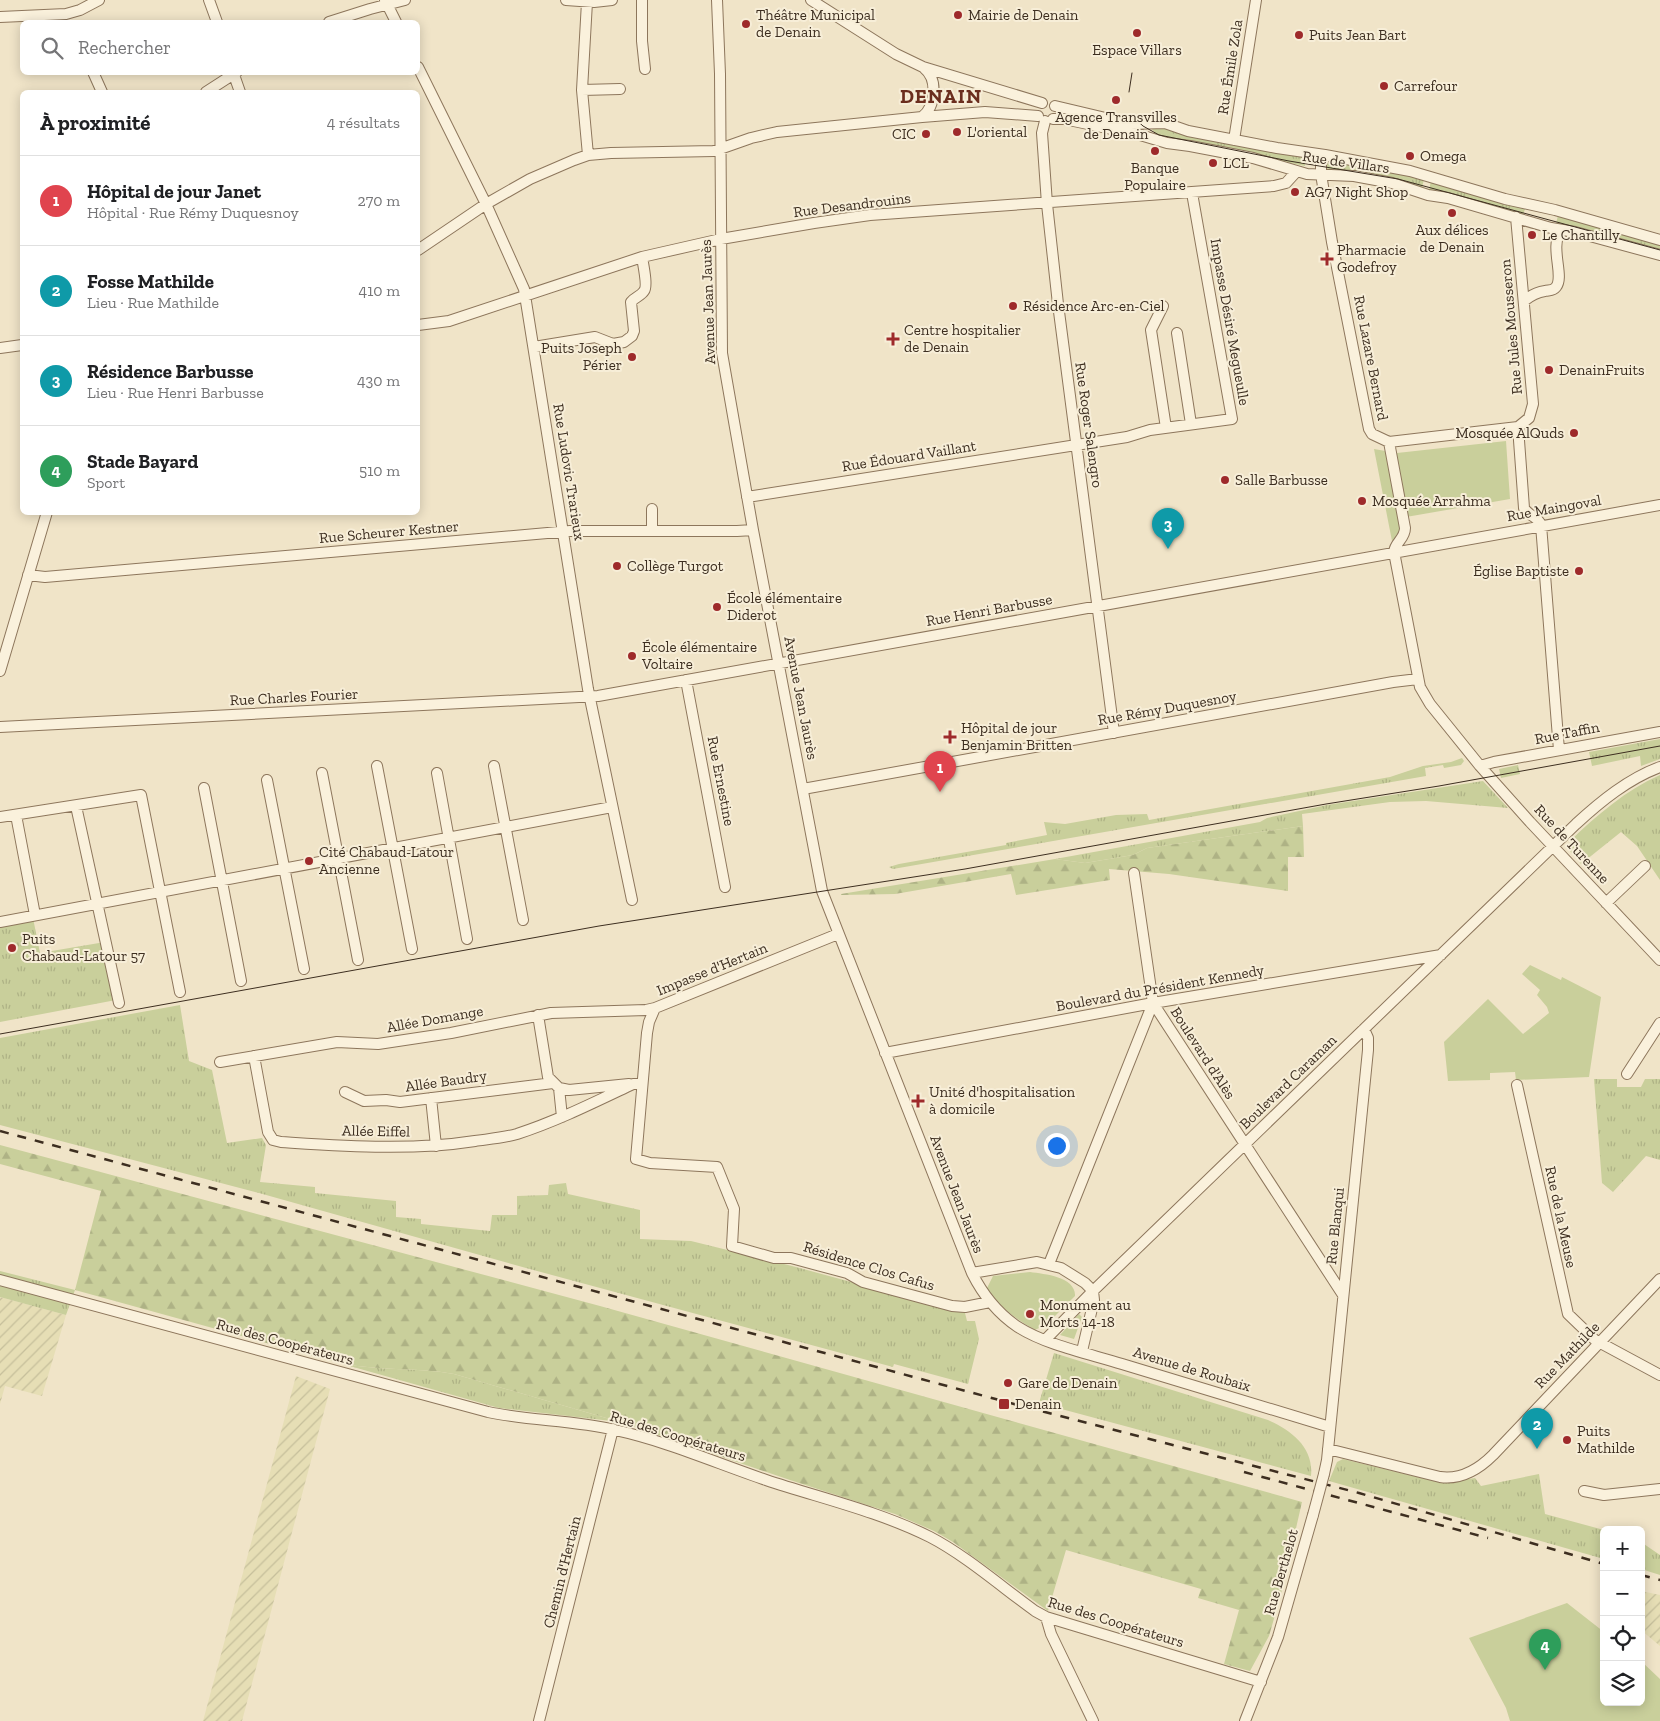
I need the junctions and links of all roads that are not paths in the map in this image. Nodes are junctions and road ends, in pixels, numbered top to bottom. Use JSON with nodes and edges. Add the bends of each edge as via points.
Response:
{"nodes":[{"id":1,"x":99,"y":0,"type":"edge"},
{"id":2,"x":209,"y":0,"type":"edge"},
{"id":3,"x":405,"y":0,"type":"edge"},
{"id":4,"x":566,"y":0,"type":"edge"},
{"id":5,"x":612,"y":0,"type":"edge"},
{"id":6,"x":642,"y":0,"type":"edge"},
{"id":7,"x":717,"y":0,"type":"edge"},
{"id":8,"x":811,"y":0,"type":"edge"},
{"id":9,"x":1256,"y":0,"type":"edge"},
{"id":10,"x":386,"y":2,"type":"edge"},
{"id":11,"x":587,"y":2,"type":"junction"},
{"id":12,"x":829,"y":5,"type":"edge"},
{"id":13,"x":0,"y":17,"type":"edge"},
{"id":14,"x":72,"y":18,"type":"edge"},
{"id":15,"x":215,"y":20,"type":"edge"},
{"id":16,"x":335,"y":20,"type":"edge"},
{"id":17,"x":395,"y":20,"type":"edge"},
{"id":18,"x":923,"y":68,"type":"junction"},
{"id":19,"x":644,"y":69,"type":"dead end"},
{"id":20,"x":420,"y":71,"type":"edge"},
{"id":21,"x":94,"y":75,"type":"edge"},
{"id":22,"x":232,"y":75,"type":"edge"},
{"id":23,"x":236,"y":75,"type":"edge"},
{"id":24,"x":620,"y":89,"type":"dead end"},
{"id":25,"x":101,"y":90,"type":"edge"},
{"id":26,"x":209,"y":90,"type":"edge"},
{"id":27,"x":239,"y":90,"type":"edge"},
{"id":28,"x":582,"y":90,"type":"junction"},
{"id":29,"x":1042,"y":103,"type":"junction"},
{"id":30,"x":1055,"y":106,"type":"junction"},
{"id":31,"x":922,"y":117,"type":"junction"},
{"id":32,"x":1045,"y":118,"type":"junction"},
{"id":33,"x":1234,"y":140,"type":"junction"},
{"id":34,"x":720,"y":150,"type":"junction"},
{"id":35,"x":588,"y":155,"type":"junction"},
{"id":36,"x":1325,"y":155,"type":"junction"},
{"id":37,"x":1297,"y":171,"type":"junction"},
{"id":38,"x":1321,"y":174,"type":"junction"},
{"id":39,"x":1192,"y":193,"type":"junction"},
{"id":40,"x":486,"y":204,"type":"junction"},
{"id":41,"x":1047,"y":204,"type":"junction"},
{"id":42,"x":1516,"y":217,"type":"junction"},
{"id":43,"x":1561,"y":230,"type":"junction"},
{"id":44,"x":721,"y":239,"type":"junction"},
{"id":45,"x":1660,"y":240,"type":"edge"},
{"id":46,"x":420,"y":249,"type":"edge"},
{"id":47,"x":1660,"y":255,"type":"edge"},
{"id":48,"x":642,"y":257,"type":"junction"},
{"id":49,"x":525,"y":295,"type":"junction"},
{"id":50,"x":1524,"y":301,"type":"junction"},
{"id":51,"x":1163,"y":306,"type":"dead end"},
{"id":52,"x":420,"y":326,"type":"edge"},
{"id":53,"x":1177,"y":334,"type":"dead end"},
{"id":54,"x":20,"y":345,"type":"edge"},
{"id":55,"x":534,"y":347,"type":"junction"},
{"id":56,"x":0,"y":348,"type":"edge"},
{"id":57,"x":1191,"y":424,"type":"junction"},
{"id":58,"x":1518,"y":427,"type":"junction"},
{"id":59,"x":1166,"y":428,"type":"junction"},
{"id":60,"x":1389,"y":442,"type":"junction"},
{"id":61,"x":1077,"y":445,"type":"junction"},
{"id":62,"x":747,"y":497,"type":"junction"},
{"id":63,"x":1660,"y":504,"type":"edge"},
{"id":64,"x":652,"y":509,"type":"dead end"},
{"id":65,"x":46,"y":515,"type":"edge"},
{"id":66,"x":1541,"y":525,"type":"junction"},
{"id":67,"x":753,"y":530,"type":"junction"},
{"id":68,"x":652,"y":531,"type":"junction"},
{"id":69,"x":562,"y":532,"type":"junction"},
{"id":70,"x":1394,"y":552,"type":"junction"},
{"id":71,"x":28,"y":575,"type":"junction"},
{"id":72,"x":1099,"y":606,"type":"junction"},
{"id":73,"x":779,"y":664,"type":"junction"},
{"id":74,"x":0,"y":671,"type":"edge"},
{"id":75,"x":1418,"y":678,"type":"junction"},
{"id":76,"x":686,"y":680,"type":"junction"},
{"id":77,"x":589,"y":697,"type":"junction"},
{"id":78,"x":0,"y":727,"type":"edge"},
{"id":79,"x":1660,"y":732,"type":"edge"},
{"id":80,"x":1114,"y":733,"type":"junction"},
{"id":81,"x":1559,"y":750,"type":"junction"},
{"id":82,"x":377,"y":766,"type":"dead end"},
{"id":83,"x":494,"y":766,"type":"dead end"},
{"id":84,"x":1480,"y":766,"type":"junction"},
{"id":85,"x":1660,"y":767,"type":"edge"},
{"id":86,"x":322,"y":773,"type":"dead end"},
{"id":87,"x":438,"y":773,"type":"dead end"},
{"id":88,"x":267,"y":780,"type":"dead end"},
{"id":89,"x":204,"y":788,"type":"dead end"},
{"id":90,"x":803,"y":789,"type":"junction"},
{"id":91,"x":76,"y":806,"type":"junction"},
{"id":92,"x":612,"y":807,"type":"junction"},
{"id":93,"x":16,"y":815,"type":"junction"},
{"id":94,"x":0,"y":817,"type":"edge"},
{"id":95,"x":505,"y":827,"type":"junction"},
{"id":96,"x":449,"y":837,"type":"junction"},
{"id":97,"x":1553,"y":846,"type":"junction"},
{"id":98,"x":393,"y":848,"type":"junction"},
{"id":99,"x":338,"y":858,"type":"junction"},
{"id":100,"x":1645,"y":866,"type":"dead end"},
{"id":101,"x":284,"y":868,"type":"junction"},
{"id":102,"x":1134,"y":873,"type":"dead end"},
{"id":103,"x":222,"y":880,"type":"junction"},
{"id":104,"x":725,"y":887,"type":"dead end"},
{"id":105,"x":160,"y":892,"type":"junction"},
{"id":106,"x":632,"y":900,"type":"dead end"},
{"id":107,"x":98,"y":903,"type":"junction"},
{"id":108,"x":1606,"y":903,"type":"junction"},
{"id":109,"x":35,"y":915,"type":"junction"},
{"id":110,"x":523,"y":920,"type":"dead end"},
{"id":111,"x":0,"y":922,"type":"edge"},
{"id":112,"x":838,"y":934,"type":"junction"},
{"id":113,"x":467,"y":940,"type":"dead end"},
{"id":114,"x":412,"y":949,"type":"dead end"},
{"id":115,"x":1441,"y":955,"type":"junction"},
{"id":116,"x":358,"y":960,"type":"dead end"},
{"id":117,"x":1660,"y":960,"type":"edge"},
{"id":118,"x":304,"y":969,"type":"dead end"},
{"id":119,"x":242,"y":981,"type":"dead end"},
{"id":120,"x":180,"y":992,"type":"dead end"},
{"id":121,"x":119,"y":1003,"type":"dead end"},
{"id":122,"x":1153,"y":1003,"type":"junction"},
{"id":123,"x":655,"y":1008,"type":"junction"},
{"id":124,"x":538,"y":1015,"type":"junction"},
{"id":125,"x":1660,"y":1023,"type":"edge"},
{"id":126,"x":1364,"y":1029,"type":"junction"},
{"id":127,"x":885,"y":1053,"type":"junction"},
{"id":128,"x":254,"y":1056,"type":"junction"},
{"id":129,"x":220,"y":1062,"type":"dead end"},
{"id":130,"x":1627,"y":1074,"type":"dead end"},
{"id":131,"x":637,"y":1084,"type":"junction"},
{"id":132,"x":1517,"y":1085,"type":"dead end"},
{"id":133,"x":556,"y":1086,"type":"junction"},
{"id":134,"x":345,"y":1092,"type":"dead end"},
{"id":135,"x":432,"y":1098,"type":"junction"},
{"id":136,"x":562,"y":1117,"type":"junction"},
{"id":137,"x":1245,"y":1144,"type":"junction"},
{"id":138,"x":436,"y":1146,"type":"junction"},
{"id":139,"x":717,"y":1167,"type":"joint"},
{"id":140,"x":1049,"y":1264,"type":"junction"},
{"id":141,"x":972,"y":1273,"type":"junction"},
{"id":142,"x":1660,"y":1279,"type":"edge"},
{"id":143,"x":0,"y":1280,"type":"edge"},
{"id":144,"x":1093,"y":1292,"type":"junction"},
{"id":145,"x":1343,"y":1295,"type":"junction"},
{"id":146,"x":990,"y":1302,"type":"junction"},
{"id":147,"x":1045,"y":1340,"type":"junction"},
{"id":148,"x":1599,"y":1343,"type":"junction"},
{"id":149,"x":1082,"y":1351,"type":"junction"},
{"id":150,"x":1660,"y":1375,"type":"edge"},
{"id":151,"x":1330,"y":1427,"type":"junction"},
{"id":152,"x":613,"y":1429,"type":"junction"},
{"id":153,"x":1328,"y":1449,"type":"junction"},
{"id":154,"x":1660,"y":1489,"type":"edge"},
{"id":155,"x":1584,"y":1491,"type":"dead end"},
{"id":156,"x":1046,"y":1617,"type":"junction"},
{"id":157,"x":1261,"y":1682,"type":"junction"},
{"id":158,"x":539,"y":1721,"type":"edge"},
{"id":159,"x":1093,"y":1721,"type":"edge"},
{"id":160,"x":1245,"y":1721,"type":"edge"}],
"edges":[{"from":1,"to":14,"type":"street"},
{"from":2,"to":15,"type":"street"},
{"from":3,"to":10,"type":"street"},
{"from":4,"to":11,"type":"street"},
{"from":5,"to":11,"type":"street"},
{"from":6,"to":19,"type":"street"},
{"from":7,"to":34,"type":"street","name":"Avenue Jean Jaurès"},
{"from":8,"to":12,"type":"street"},
{"from":9,"to":33,"type":"street","name":"Rue Émile Zola"},
{"from":10,"to":16,"type":"street"},
{"from":10,"to":17,"type":"street"},
{"from":11,"to":28,"type":"street"},
{"from":12,"to":18,"type":"street","via":[[896,54]]},
{"from":13,"to":14,"type":"street","via":[[54,15]]},
{"from":18,"to":29,"type":"street"},
{"from":18,"to":31,"type":"street","via":[[932,77],[933,88],[931,106]]},
{"from":20,"to":40,"type":"street","name":"Rue Ludovic Trarieux"},
{"from":21,"to":25,"type":"street"},
{"from":22,"to":26,"type":"street"},
{"from":23,"to":27,"type":"street"},
{"from":24,"to":28,"type":"street"},
{"from":28,"to":35,"type":"street"},
{"from":29,"to":30,"type":"street","via":[[1050,102]]},
{"from":29,"to":32,"type":"street","via":[[1038,108]]},
{"from":30,"to":32,"type":"street","via":[[1056,114]]},
{"from":30,"to":33,"type":"street","name":"Rue de Villars","via":[[1131,124],[1165,123]]},
{"from":31,"to":32,"type":"street","name":"Rue de Villars","via":[[985,112]]},
{"from":31,"to":34,"type":"street","name":"Rue de Villars","via":[[777,132]]},
{"from":32,"to":37,"type":"street","name":"Rue de Villars","via":[[1064,119],[1167,144],[1253,158]]},
{"from":32,"to":41,"type":"street","name":"Rue Roger Salengro","via":[[1042,133]]},
{"from":33,"to":36,"type":"street","name":"Rue de Villars"},
{"from":34,"to":35,"type":"street","name":"Rue de Villars"},
{"from":34,"to":44,"type":"street","name":"Avenue Jean Jaurès"},
{"from":35,"to":40,"type":"street","name":"Rue de Villars","via":[[536,176]]},
{"from":36,"to":38,"type":"street","name":"Rue Lazare Bernard"},
{"from":36,"to":45,"type":"street","name":"Rue de Villars","via":[[1428,176]]},
{"from":37,"to":38,"type":"street","name":"Rue de Villars"},
{"from":37,"to":39,"type":"street","name":"Rue Desandrouins","via":[[1286,183],[1278,186]]},
{"from":38,"to":42,"type":"street","name":"Rue de Villars","via":[[1392,183]]},
{"from":38,"to":60,"type":"street","name":"Rue Lazare Bernard","via":[[1369,429],[1372,434]]},
{"from":39,"to":41,"type":"street","name":"Rue Desandrouins"},
{"from":39,"to":57,"type":"street","name":"Impasse Désiré Megueulle","via":[[1232,419]]},
{"from":40,"to":46,"type":"street","name":"Rue de Villars"},
{"from":40,"to":49,"type":"street","name":"Rue Ludovic Trarieux"},
{"from":41,"to":44,"type":"street","name":"Rue Desandrouins","via":[[864,216]]},
{"from":41,"to":61,"type":"street","name":"Rue Roger Salengro"},
{"from":42,"to":43,"type":"street","name":"Rue de Villars"},
{"from":42,"to":50,"type":"street","name":"Rue Jules Mousseron"},
{"from":43,"to":47,"type":"street","name":"Rue de Villars"},
{"from":43,"to":50,"type":"street","via":[[1556,240],[1557,286],[1553,290],[1533,294]]},
{"from":44,"to":48,"type":"street","name":"Rue Desandrouins"},
{"from":44,"to":62,"type":"street","name":"Avenue Jean Jaurès","via":[[722,353]]},
{"from":48,"to":49,"type":"street","name":"Rue Desandrouins"},
{"from":48,"to":55,"type":"street","via":[[646,287],[631,302],[634,331],[630,338],[617,344],[595,337]]},
{"from":49,"to":52,"type":"street","name":"Rue Desandrouins","via":[[449,321]]},
{"from":49,"to":55,"type":"street","name":"Rue Ludovic Trarieux"},
{"from":50,"to":58,"type":"street","name":"Rue Jules Mousseron","via":[[1533,408],[1529,418]]},
{"from":51,"to":59,"type":"street","via":[[1151,330]]},
{"from":53,"to":57,"type":"street"},
{"from":54,"to":56,"type":"street"},
{"from":55,"to":69,"type":"street","name":"Rue Ludovic Trarieux"},
{"from":57,"to":59,"type":"street","name":"Impasse Désiré Megueulle"},
{"from":58,"to":60,"type":"street"},
{"from":58,"to":66,"type":"street","via":[[1524,508]]},
{"from":59,"to":61,"type":"street","name":"Impasse Désiré Megueulle"},
{"from":60,"to":70,"type":"street","name":"Rue Lazare Bernard","via":[[1405,531]]},
{"from":61,"to":62,"type":"street","name":"Rue Édouard Vaillant"},
{"from":61,"to":72,"type":"street","name":"Rue Roger Salengro"},
{"from":62,"to":67,"type":"street","name":"Avenue Jean Jaurès"},
{"from":63,"to":66,"type":"street","name":"Rue Maingoval"},
{"from":64,"to":68,"type":"street"},
{"from":65,"to":71,"type":"street"},
{"from":66,"to":70,"type":"street","name":"Rue Maingoval"},
{"from":66,"to":81,"type":"street"},
{"from":67,"to":68,"type":"street","name":"Rue Scheurer Kestner"},
{"from":67,"to":73,"type":"street","name":"Avenue Jean Jaurès"},
{"from":68,"to":69,"type":"street","name":"Rue Scheurer Kestner"},
{"from":69,"to":71,"type":"street","name":"Rue Scheurer Kestner","via":[[45,577]]},
{"from":69,"to":77,"type":"street","name":"Rue Ludovic Trarieux"},
{"from":70,"to":72,"type":"street","name":"Rue Henri Barbusse"},
{"from":70,"to":75,"type":"street"},
{"from":71,"to":74,"type":"street"},
{"from":72,"to":73,"type":"street","name":"Rue Henri Barbusse"},
{"from":72,"to":80,"type":"street","name":"Rue Roger Salengro"},
{"from":73,"to":76,"type":"street","name":"Rue Henri Barbusse"},
{"from":73,"to":90,"type":"street","name":"Avenue Jean Jaurès"},
{"from":75,"to":80,"type":"street","name":"Rue Rémy Duquesnoy"},
{"from":75,"to":84,"type":"street","name":"Rue de Turenne","via":[[1424,696]]},
{"from":76,"to":77,"type":"street","name":"Rue Henri Barbusse"},
{"from":76,"to":104,"type":"street","name":"Rue Ernestine"},
{"from":77,"to":78,"type":"street","name":"Rue Charles Fourier"},
{"from":77,"to":92,"type":"street","name":"Rue Ludovic Trarieux"},
{"from":79,"to":81,"type":"street","name":"Rue Taffin"},
{"from":80,"to":90,"type":"street","name":"Rue Rémy Duquesnoy"},
{"from":81,"to":84,"type":"street","name":"Rue Taffin"},
{"from":82,"to":98,"type":"street"},
{"from":83,"to":95,"type":"street"},
{"from":84,"to":97,"type":"street","name":"Rue de Turenne"},
{"from":85,"to":97,"type":"street","name":"Boulevard Caraman","via":[[1607,797]]},
{"from":86,"to":99,"type":"street"},
{"from":87,"to":96,"type":"street"},
{"from":88,"to":101,"type":"street"},
{"from":89,"to":103,"type":"street"},
{"from":90,"to":112,"type":"street","name":"Avenue Jean Jaurès","via":[[822,891]]},
{"from":91,"to":93,"type":"street"},
{"from":91,"to":105,"type":"street","via":[[142,795]]},
{"from":91,"to":107,"type":"street"},
{"from":92,"to":95,"type":"street"},
{"from":92,"to":106,"type":"street","name":"Rue Ludovic Trarieux"},
{"from":93,"to":94,"type":"street"},
{"from":93,"to":109,"type":"street"},
{"from":95,"to":96,"type":"street"},
{"from":95,"to":110,"type":"street"},
{"from":96,"to":98,"type":"street"},
{"from":96,"to":113,"type":"street"},
{"from":97,"to":108,"type":"street","name":"Rue de Turenne"},
{"from":97,"to":115,"type":"street","name":"Boulevard Caraman"},
{"from":98,"to":99,"type":"street"},
{"from":98,"to":114,"type":"street"},
{"from":99,"to":101,"type":"street"},
{"from":99,"to":116,"type":"street"},
{"from":100,"to":108,"type":"street"},
{"from":101,"to":103,"type":"street"},
{"from":101,"to":118,"type":"street"},
{"from":102,"to":122,"type":"street"},
{"from":103,"to":105,"type":"street"},
{"from":103,"to":119,"type":"street"},
{"from":105,"to":107,"type":"street"},
{"from":105,"to":120,"type":"street"},
{"from":107,"to":109,"type":"street"},
{"from":107,"to":121,"type":"street"},
{"from":108,"to":117,"type":"street","name":"Rue de Turenne"},
{"from":109,"to":111,"type":"street"},
{"from":112,"to":123,"type":"street","name":"Impasse d'Hertain"},
{"from":112,"to":127,"type":"street","name":"Avenue Jean Jaurès"},
{"from":115,"to":122,"type":"street","name":"Boulevard du Président Kennedy"},
{"from":115,"to":126,"type":"street","name":"Boulevard Caraman"},
{"from":122,"to":127,"type":"street","name":"Boulevard du Président Kennedy"},
{"from":122,"to":137,"type":"street","name":"Boulevard d'Alès"},
{"from":122,"to":140,"type":"street"},
{"from":123,"to":124,"type":"street","name":"Allée Domange"},
{"from":123,"to":131,"type":"street","name":"Impasse d'Hertain"},
{"from":124,"to":128,"type":"street","name":"Allée Domange","via":[[378,1044],[337,1042]]},
{"from":124,"to":133,"type":"street","via":[[547,1075]]},
{"from":125,"to":130,"type":"street"},
{"from":126,"to":137,"type":"street","name":"Boulevard Caraman"},
{"from":126,"to":145,"type":"street","name":"Rue Blanqui","via":[[1368,1050]]},
{"from":127,"to":141,"type":"street","name":"Avenue Jean Jaurès"},
{"from":128,"to":129,"type":"street","name":"Allée Domange"},
{"from":128,"to":138,"type":"street","name":"Allée Eiffel","via":[[268,1132],[277,1142],[374,1147]]},
{"from":131,"to":133,"type":"street","name":"Allée Baudry","via":[[569,1090]]},
{"from":131,"to":136,"type":"street","name":"Allée Eiffel"},
{"from":131,"to":139,"type":"street","name":"Impasse d'Hertain","via":[[636,1159],[650,1163]]},
{"from":132,"to":148,"type":"street","name":"Rue de la Meuse","via":[[1566,1311]]},
{"from":133,"to":135,"type":"street","name":"Allée Baudry"},
{"from":133,"to":136,"type":"street"},
{"from":134,"to":135,"type":"street","name":"Allée Baudry","via":[[368,1101]]},
{"from":135,"to":138,"type":"street"},
{"from":136,"to":138,"type":"street","name":"Allée Eiffel","via":[[508,1136]]},
{"from":137,"to":144,"type":"street","name":"Boulevard Caraman"},
{"from":137,"to":145,"type":"street","name":"Boulevard d'Alès"},
{"from":139,"to":146,"type":"street","name":"Résidence Clos Cafus","via":[[734,1209],[732,1246],[847,1273],[863,1282],[952,1306]]},
{"from":140,"to":141,"type":"street","via":[[1031,1262]]},
{"from":140,"to":144,"type":"street","via":[[1086,1283]]},
{"from":141,"to":146,"type":"street","name":"Avenue Jean Jaurès"},
{"from":142,"to":148,"type":"street","name":"Rue Mathilde"},
{"from":143,"to":152,"type":"street","name":"Rue des Coopérateurs","via":[[488,1412]]},
{"from":144,"to":147,"type":"street","name":"Boulevard Caraman"},
{"from":144,"to":149,"type":"street"},
{"from":145,"to":151,"type":"street","name":"Rue Blanqui"},
{"from":146,"to":147,"type":"street","name":"Avenue Jean Jaurès","via":[[1017,1326]]},
{"from":147,"to":149,"type":"street","name":"Avenue de Roubaix"},
{"from":148,"to":150,"type":"street","name":"Rue de la Meuse"},
{"from":148,"to":153,"type":"street","name":"Rue Mathilde","via":[[1489,1459],[1465,1475],[1440,1477]]},
{"from":149,"to":151,"type":"street","name":"Avenue de Roubaix"},
{"from":151,"to":153,"type":"street","name":"Rue Berthelot"},
{"from":152,"to":156,"type":"street","name":"Rue des Coopérateurs","via":[[905,1526],[949,1549]]},
{"from":152,"to":158,"type":"street","name":"Chemin d'Hertain"},
{"from":153,"to":157,"type":"street","name":"Rue Berthelot","bridge":true,"via":[[1313,1515],[1278,1636]]},
{"from":154,"to":155,"type":"street","via":[[1604,1495]]},
{"from":156,"to":157,"type":"street","name":"Rue des Coopérateurs"},
{"from":156,"to":159,"type":"street","via":[[1050,1634]]},
{"from":157,"to":160,"type":"street","name":"Rue Berthelot"}]}
